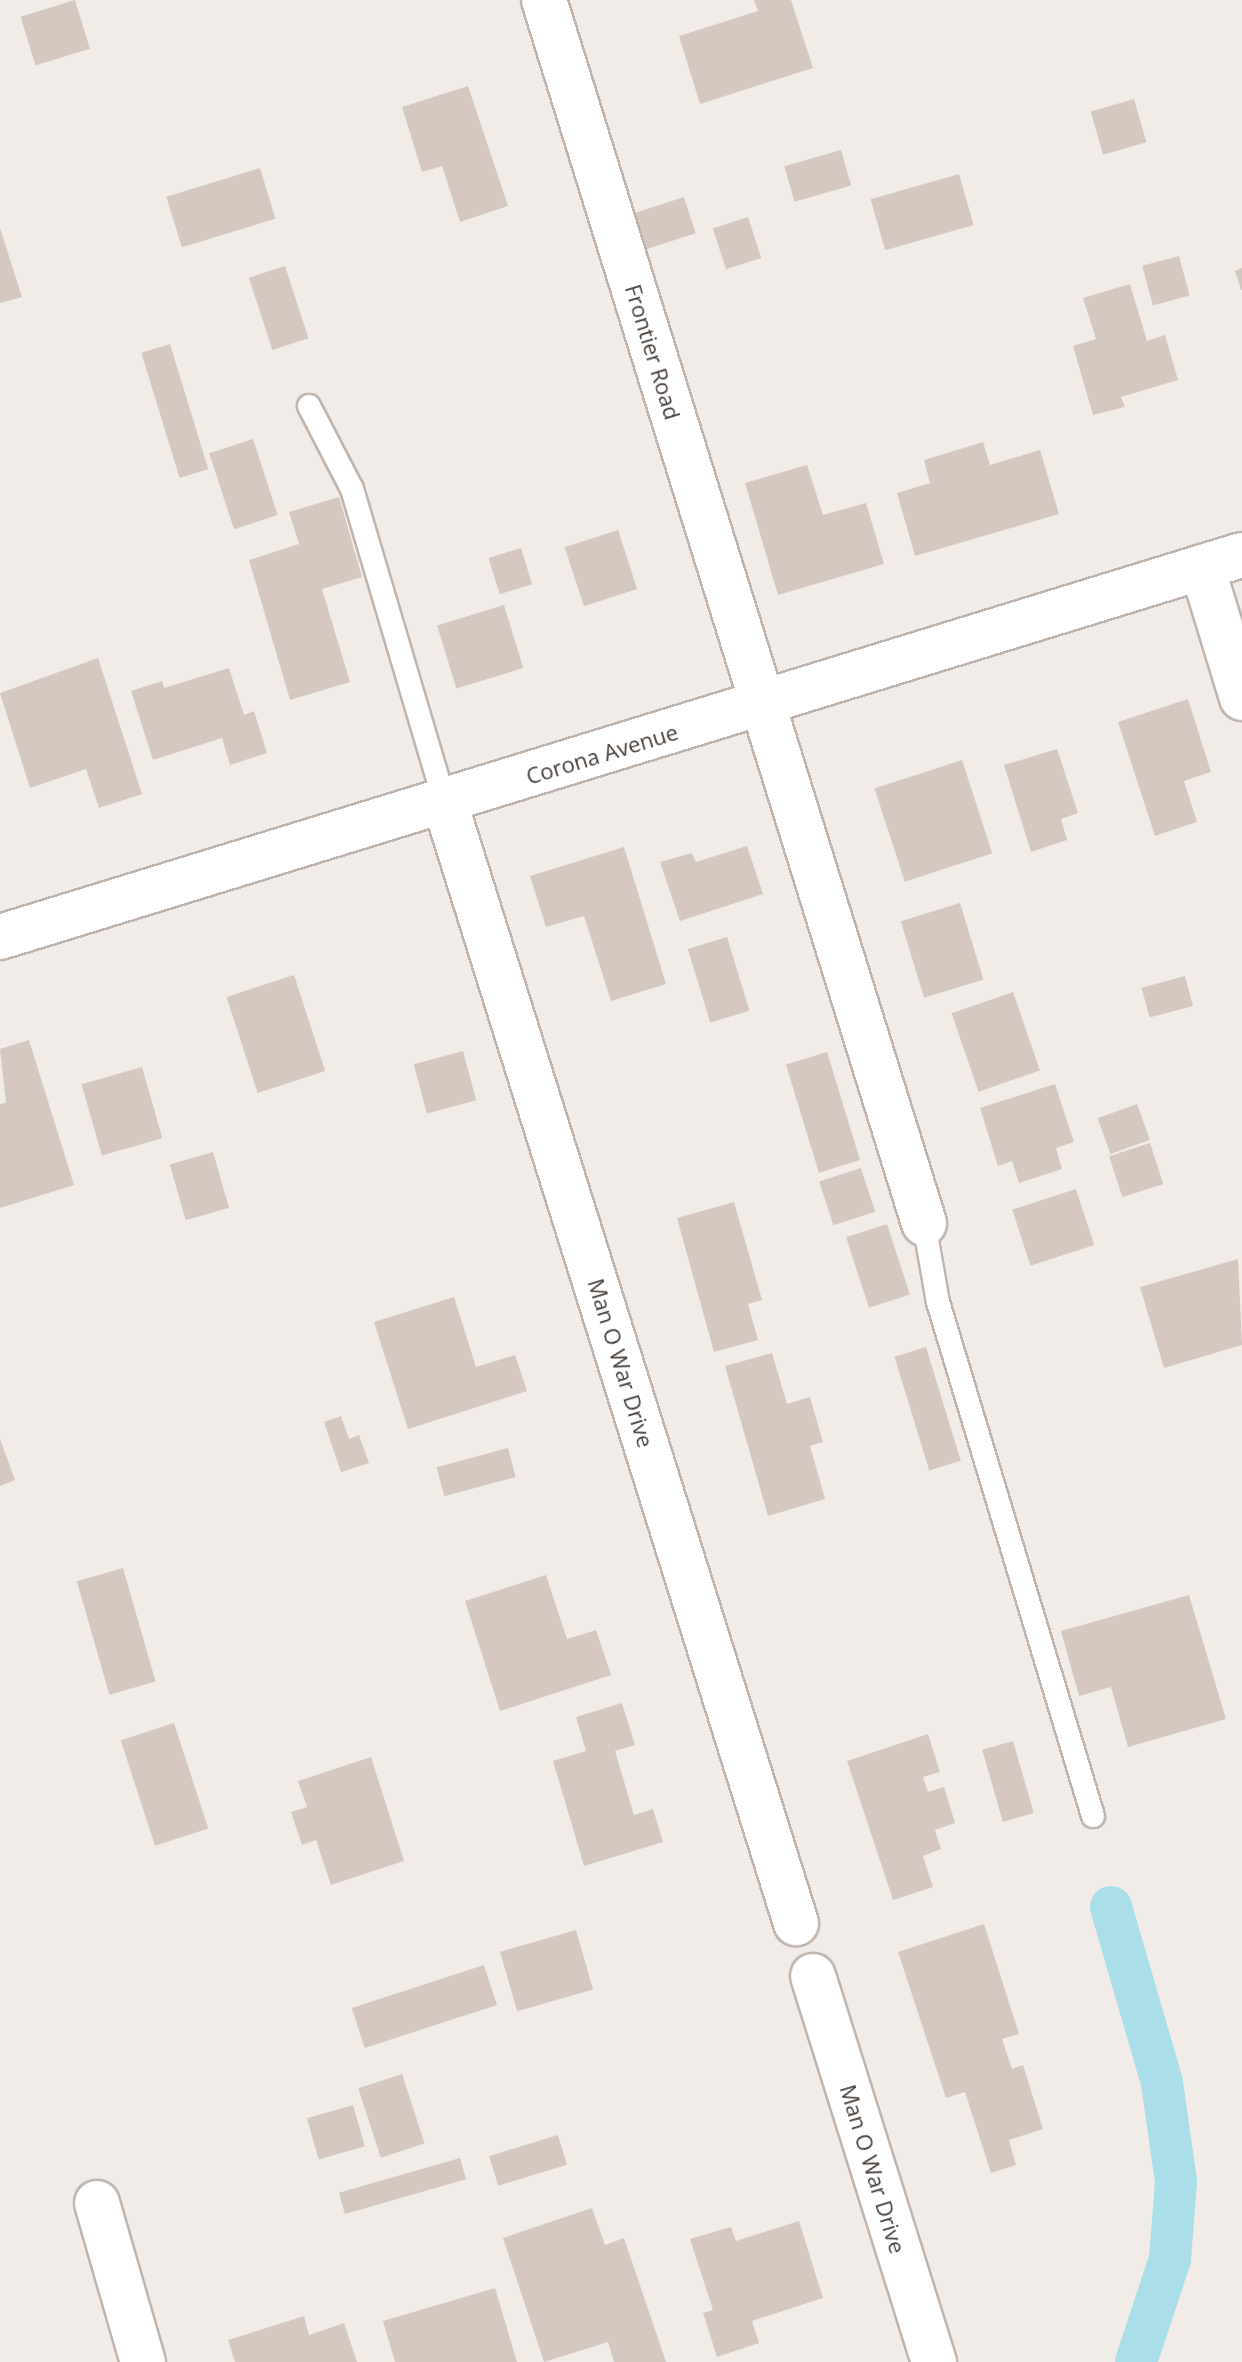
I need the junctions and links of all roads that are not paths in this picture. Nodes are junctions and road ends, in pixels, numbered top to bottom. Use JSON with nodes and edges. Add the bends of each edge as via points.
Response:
{"nodes":[{"id":1,"x":544,"y":0,"type":"edge"},
{"id":2,"x":309,"y":406,"type":"dead end"},
{"id":3,"x":1222,"y":561,"type":"edge"},
{"id":4,"x":1242,"y":698,"type":"edge"},
{"id":5,"x":764,"y":703,"type":"junction"},
{"id":6,"x":445,"y":803,"type":"junction"},
{"id":7,"x":0,"y":937,"type":"edge"},
{"id":8,"x":924,"y":1223,"type":"joint"},
{"id":9,"x":1093,"y":1816,"type":"dead end"},
{"id":10,"x":796,"y":1923,"type":"dead end"},
{"id":11,"x":813,"y":1976,"type":"dead end"},
{"id":12,"x":97,"y":2203,"type":"dead end"},
{"id":13,"x":143,"y":2362,"type":"edge"},
{"id":14,"x":934,"y":2362,"type":"edge"}],
"edges":[{"from":1,"to":5,"type":"street","name":"Frontier Road"},
{"from":2,"to":6,"type":"lane","via":[[352,489]]},
{"from":3,"to":4,"type":"street","name":"Corona Avenue"},
{"from":3,"to":5,"type":"street","name":"Corona Avenue"},
{"from":5,"to":6,"type":"street","name":"Corona Avenue"},
{"from":5,"to":8,"type":"street","name":"Frontier Road"},
{"from":6,"to":7,"type":"street","name":"Corona Avenue"},
{"from":6,"to":10,"type":"street","name":"Man O War Drive"},
{"from":8,"to":9,"type":"lane","via":[[938,1302]]},
{"from":11,"to":14,"type":"street","name":"Man O War Drive"},
{"from":12,"to":13,"type":"street"}]}
